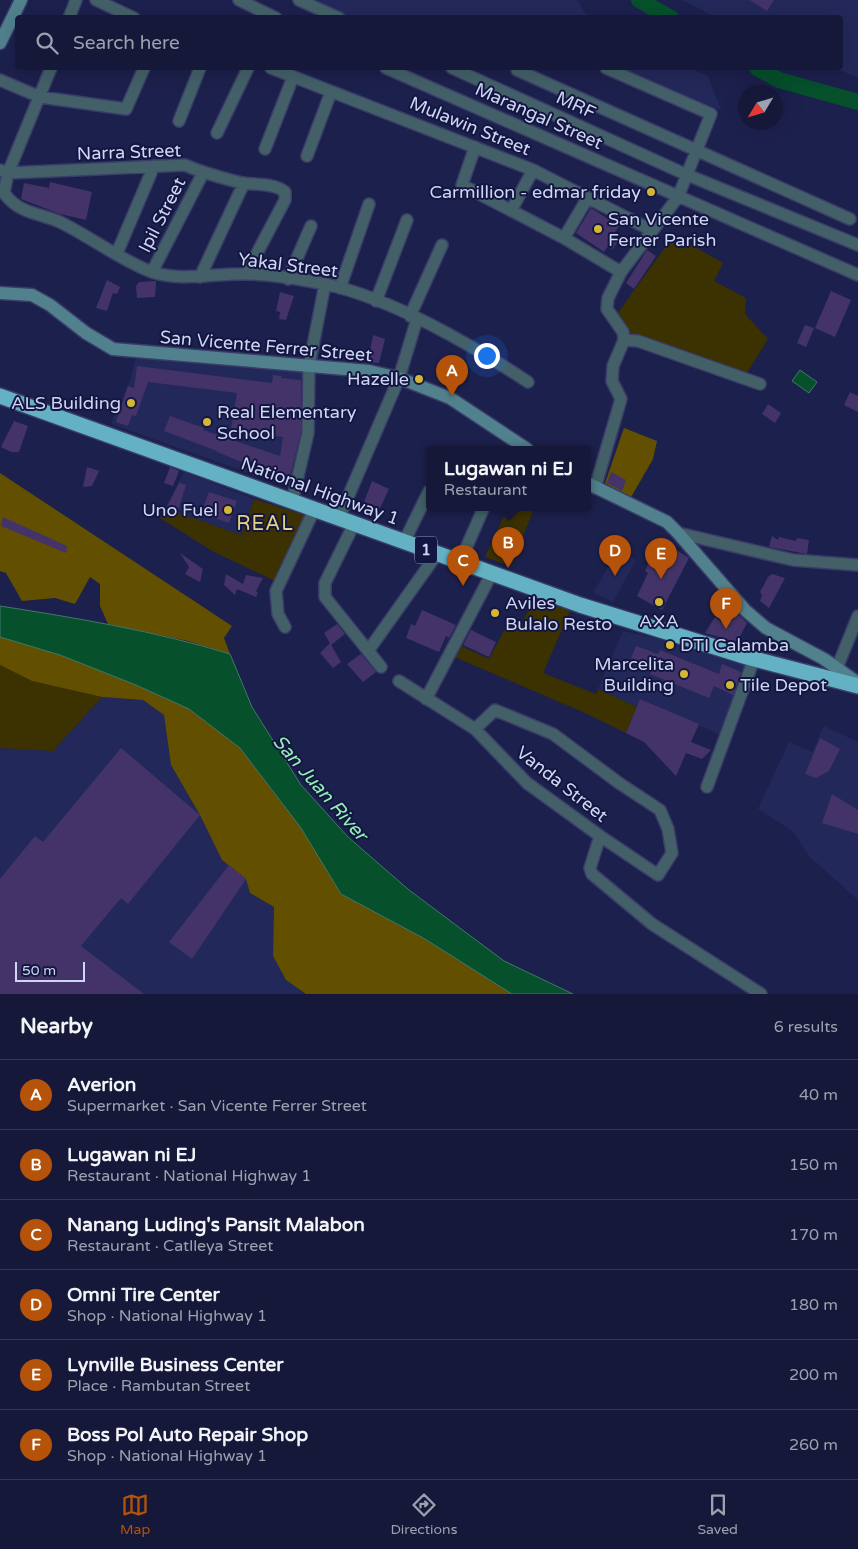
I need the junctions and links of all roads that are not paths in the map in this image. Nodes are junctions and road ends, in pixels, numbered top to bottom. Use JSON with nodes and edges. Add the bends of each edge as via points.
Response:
{"nodes":[{"id":1,"x":21,"y":0,"type":"edge"},
{"id":2,"x":76,"y":0,"type":"edge"},
{"id":3,"x":96,"y":0,"type":"edge"},
{"id":4,"x":239,"y":0,"type":"edge"},
{"id":5,"x":299,"y":0,"type":"edge"},
{"id":6,"x":70,"y":15,"type":"edge"},
{"id":7,"x":128,"y":15,"type":"edge"},
{"id":8,"x":270,"y":15,"type":"edge"},
{"id":9,"x":332,"y":15,"type":"edge"},
{"id":10,"x":0,"y":43,"type":"edge"},
{"id":11,"x":50,"y":70,"type":"edge"},
{"id":12,"x":143,"y":70,"type":"edge"},
{"id":13,"x":199,"y":70,"type":"edge"},
{"id":14,"x":247,"y":70,"type":"edge"},
{"id":15,"x":276,"y":70,"type":"edge"},
{"id":16,"x":391,"y":70,"type":"edge"},
{"id":17,"x":456,"y":70,"type":"edge"},
{"id":18,"x":518,"y":70,"type":"edge"},
{"id":19,"x":611,"y":70,"type":"edge"},
{"id":20,"x":293,"y":77,"type":"junction"},
{"id":21,"x":0,"y":80,"type":"edge"},
{"id":22,"x":331,"y":92,"type":"junction"},
{"id":23,"x":40,"y":97,"type":"junction"},
{"id":24,"x":179,"y":121,"type":"dead end"},
{"id":25,"x":217,"y":133,"type":"dead end"},
{"id":26,"x":475,"y":147,"type":"junction"},
{"id":27,"x":265,"y":149,"type":"dead end"},
{"id":28,"x":695,"y":150,"type":"junction"},
{"id":29,"x":307,"y":156,"type":"dead end"},
{"id":30,"x":154,"y":166,"type":"junction"},
{"id":31,"x":533,"y":170,"type":"junction"},
{"id":32,"x":4,"y":172,"type":"edge"},
{"id":33,"x":203,"y":173,"type":"junction"},
{"id":34,"x":685,"y":174,"type":"junction"},
{"id":35,"x":244,"y":183,"type":"junction"},
{"id":36,"x":678,"y":197,"type":"junction"},
{"id":37,"x":587,"y":199,"type":"junction"},
{"id":38,"x":369,"y":204,"type":"dead end"},
{"id":39,"x":512,"y":209,"type":"junction"},
{"id":40,"x":850,"y":219,"type":"dead end"},
{"id":41,"x":407,"y":220,"type":"dead end"},
{"id":42,"x":311,"y":226,"type":"dead end"},
{"id":43,"x":651,"y":230,"type":"junction"},
{"id":44,"x":564,"y":238,"type":"junction"},
{"id":45,"x":442,"y":245,"type":"dead end"},
{"id":46,"x":858,"y":245,"type":"edge"},
{"id":47,"x":117,"y":254,"type":"junction"},
{"id":48,"x":152,"y":272,"type":"junction"},
{"id":49,"x":621,"y":272,"type":"junction"},
{"id":50,"x":246,"y":274,"type":"junction"},
{"id":51,"x":858,"y":275,"type":"edge"},
{"id":52,"x":200,"y":278,"type":"junction"},
{"id":53,"x":288,"y":279,"type":"junction"},
{"id":54,"x":325,"y":284,"type":"junction"},
{"id":55,"x":340,"y":288,"type":"junction"},
{"id":56,"x":0,"y":293,"type":"edge"},
{"id":57,"x":376,"y":301,"type":"junction"},
{"id":58,"x":414,"y":318,"type":"junction"},
{"id":59,"x":624,"y":340,"type":"junction"},
{"id":60,"x":308,"y":366,"type":"junction"},
{"id":61,"x":399,"y":378,"type":"junction"},
{"id":62,"x":528,"y":382,"type":"dead end"},
{"id":63,"x":760,"y":384,"type":"dead end"},
{"id":64,"x":0,"y":396,"type":"edge"},
{"id":65,"x":523,"y":446,"type":"edge"},
{"id":66,"x":591,"y":486,"type":"edge"},
{"id":67,"x":426,"y":497,"type":"edge"},
{"id":68,"x":292,"y":502,"type":"junction"},
{"id":69,"x":314,"y":510,"type":"junction"},
{"id":70,"x":482,"y":511,"type":"edge"},
{"id":71,"x":338,"y":518,"type":"junction"},
{"id":72,"x":354,"y":524,"type":"junction"},
{"id":73,"x":678,"y":533,"type":"junction"},
{"id":74,"x":404,"y":542,"type":"junction"},
{"id":75,"x":437,"y":554,"type":"junction"},
{"id":76,"x":460,"y":562,"type":"junction"},
{"id":77,"x":858,"y":565,"type":"edge"},
{"id":78,"x":492,"y":573,"type":"junction"},
{"id":79,"x":858,"y":616,"type":"edge"},
{"id":80,"x":285,"y":627,"type":"dead end"},
{"id":81,"x":368,"y":651,"type":"junction"},
{"id":82,"x":754,"y":659,"type":"junction"},
{"id":83,"x":381,"y":667,"type":"dead end"},
{"id":84,"x":837,"y":668,"type":"junction"},
{"id":85,"x":399,"y":681,"type":"dead end"},
{"id":86,"x":858,"y":685,"type":"edge"},
{"id":87,"x":426,"y":699,"type":"junction"},
{"id":88,"x":475,"y":728,"type":"junction"},
{"id":89,"x":707,"y":787,"type":"dead end"},
{"id":90,"x":600,"y":836,"type":"junction"},
{"id":91,"x":761,"y":994,"type":"edge"}],
"edges":[{"from":1,"to":10,"type":"street"},
{"from":2,"to":6,"type":"street"},
{"from":3,"to":7,"type":"street"},
{"from":4,"to":8,"type":"street"},
{"from":5,"to":9,"type":"street"},
{"from":11,"to":23,"type":"street","name":"Yakal Street"},
{"from":12,"to":23,"type":"street","via":[[126,109]]},
{"from":13,"to":24,"type":"street"},
{"from":14,"to":25,"type":"street"},
{"from":15,"to":20,"type":"street","name":"Mulawin Street"},
{"from":16,"to":36,"type":"street","name":"Marangal Street"},
{"from":17,"to":34,"type":"street","name":"MRF"},
{"from":18,"to":28,"type":"street"},
{"from":19,"to":28,"type":"street","via":[[711,114]]},
{"from":20,"to":22,"type":"street","name":"Mulawin Street"},
{"from":20,"to":27,"type":"street"},
{"from":21,"to":23,"type":"street"},
{"from":22,"to":26,"type":"street","name":"Mulawin Street","via":[[354,98]]},
{"from":22,"to":29,"type":"street"},
{"from":23,"to":32,"type":"street","name":"Yakal Street"},
{"from":26,"to":31,"type":"street","name":"Mulawin Street"},
{"from":26,"to":39,"type":"street","via":[[462,185]]},
{"from":28,"to":34,"type":"street"},
{"from":28,"to":40,"type":"street"},
{"from":30,"to":32,"type":"street","name":"Narra Street"},
{"from":30,"to":33,"type":"street","name":"Narra Street","via":[[184,165]]},
{"from":30,"to":47,"type":"street"},
{"from":31,"to":37,"type":"street","name":"Mulawin Street"},
{"from":31,"to":39,"type":"street"},
{"from":32,"to":47,"type":"street","name":"Yakal Street","via":[[4,193],[11,203],[70,227]]},
{"from":33,"to":35,"type":"street","name":"Narra Street"},
{"from":33,"to":48,"type":"street","name":"Ipil Street"},
{"from":34,"to":36,"type":"street"},
{"from":34,"to":46,"type":"street","name":"MRF"},
{"from":35,"to":50,"type":"street","name":"Narra Street","via":[[280,188],[285,200]]},
{"from":35,"to":52,"type":"street"},
{"from":36,"to":43,"type":"street"},
{"from":36,"to":51,"type":"street","name":"Marangal Street"},
{"from":37,"to":43,"type":"street","name":"Mulawin Street"},
{"from":37,"to":44,"type":"street"},
{"from":38,"to":55,"type":"street"},
{"from":39,"to":44,"type":"street"},
{"from":41,"to":57,"type":"street"},
{"from":42,"to":53,"type":"street"},
{"from":43,"to":49,"type":"street"},
{"from":44,"to":49,"type":"street"},
{"from":45,"to":58,"type":"street"},
{"from":47,"to":48,"type":"street","name":"Yakal Street"},
{"from":48,"to":52,"type":"street","name":"Yakal Street"},
{"from":49,"to":59,"type":"street","via":[[606,309],[623,332]]},
{"from":50,"to":52,"type":"street","name":"Yakal Street"},
{"from":50,"to":53,"type":"street","name":"Yakal Street"},
{"from":53,"to":54,"type":"street","name":"Yakal Street"},
{"from":54,"to":55,"type":"street","name":"Yakal Street"},
{"from":54,"to":60,"type":"street"},
{"from":55,"to":57,"type":"street","name":"Yakal Street"},
{"from":56,"to":60,"type":"street","name":"San Vicente Ferrer Street","via":[[32,294],[113,349]]},
{"from":57,"to":58,"type":"street","name":"Yakal Street"},
{"from":58,"to":61,"type":"street","via":[[412,344]]},
{"from":58,"to":62,"type":"street","name":"Yakal Street","via":[[491,357]]},
{"from":59,"to":63,"type":"street","via":[[638,340]]},
{"from":59,"to":66,"type":"street","via":[[612,382],[621,399]]},
{"from":60,"to":61,"type":"street","name":"San Vicente Ferrer Street","via":[[369,371]]},
{"from":60,"to":68,"type":"street","via":[[308,433]]},
{"from":61,"to":65,"type":"street","name":"San Vicente Ferrer Street","via":[[450,398]]},
{"from":61,"to":71,"type":"street"},
{"from":64,"to":68,"type":"highway","name":"National Highway 1","number":"1"},
{"from":66,"to":73,"type":"street","via":[[667,522]]},
{"from":67,"to":74,"type":"street"},
{"from":68,"to":69,"type":"highway","name":"National Highway 1","number":"1"},
{"from":69,"to":71,"type":"highway","name":"National Highway 1","number":"1"},
{"from":69,"to":80,"type":"street","via":[[276,590],[278,614]]},
{"from":70,"to":76,"type":"street"},
{"from":71,"to":72,"type":"highway","name":"National Highway 1","number":"1"},
{"from":72,"to":74,"type":"highway","name":"National Highway 1","number":"1"},
{"from":72,"to":81,"type":"street","via":[[325,583],[325,597]]},
{"from":73,"to":77,"type":"street","via":[[793,560]]},
{"from":73,"to":84,"type":"street","via":[[745,610],[766,628]]},
{"from":74,"to":75,"type":"highway","name":"National Highway 1","number":"1"},
{"from":75,"to":76,"type":"highway","name":"National Highway 1","number":"1"},
{"from":75,"to":81,"type":"street"},
{"from":76,"to":78,"type":"highway","name":"National Highway 1","number":"1"},
{"from":78,"to":82,"type":"highway","name":"National Highway 1","number":"1","via":[[580,605]]},
{"from":78,"to":87,"type":"street"},
{"from":79,"to":84,"type":"street"},
{"from":81,"to":83,"type":"street"},
{"from":82,"to":86,"type":"highway","name":"National Highway 1","number":"1"},
{"from":82,"to":89,"type":"street"},
{"from":84,"to":86,"type":"street"},
{"from":85,"to":87,"type":"street","name":"Vanda Street"},
{"from":87,"to":88,"type":"street","name":"Vanda Street"},
{"from":88,"to":90,"type":"street","name":"Vanda Street","via":[[527,783]]},
{"from":88,"to":90,"type":"street","name":"Vanda Street","via":[[495,710],[553,734],[660,810],[668,829],[672,853],[658,875]]},
{"from":90,"to":91,"type":"street","via":[[590,868],[592,874],[652,924]]}]}
